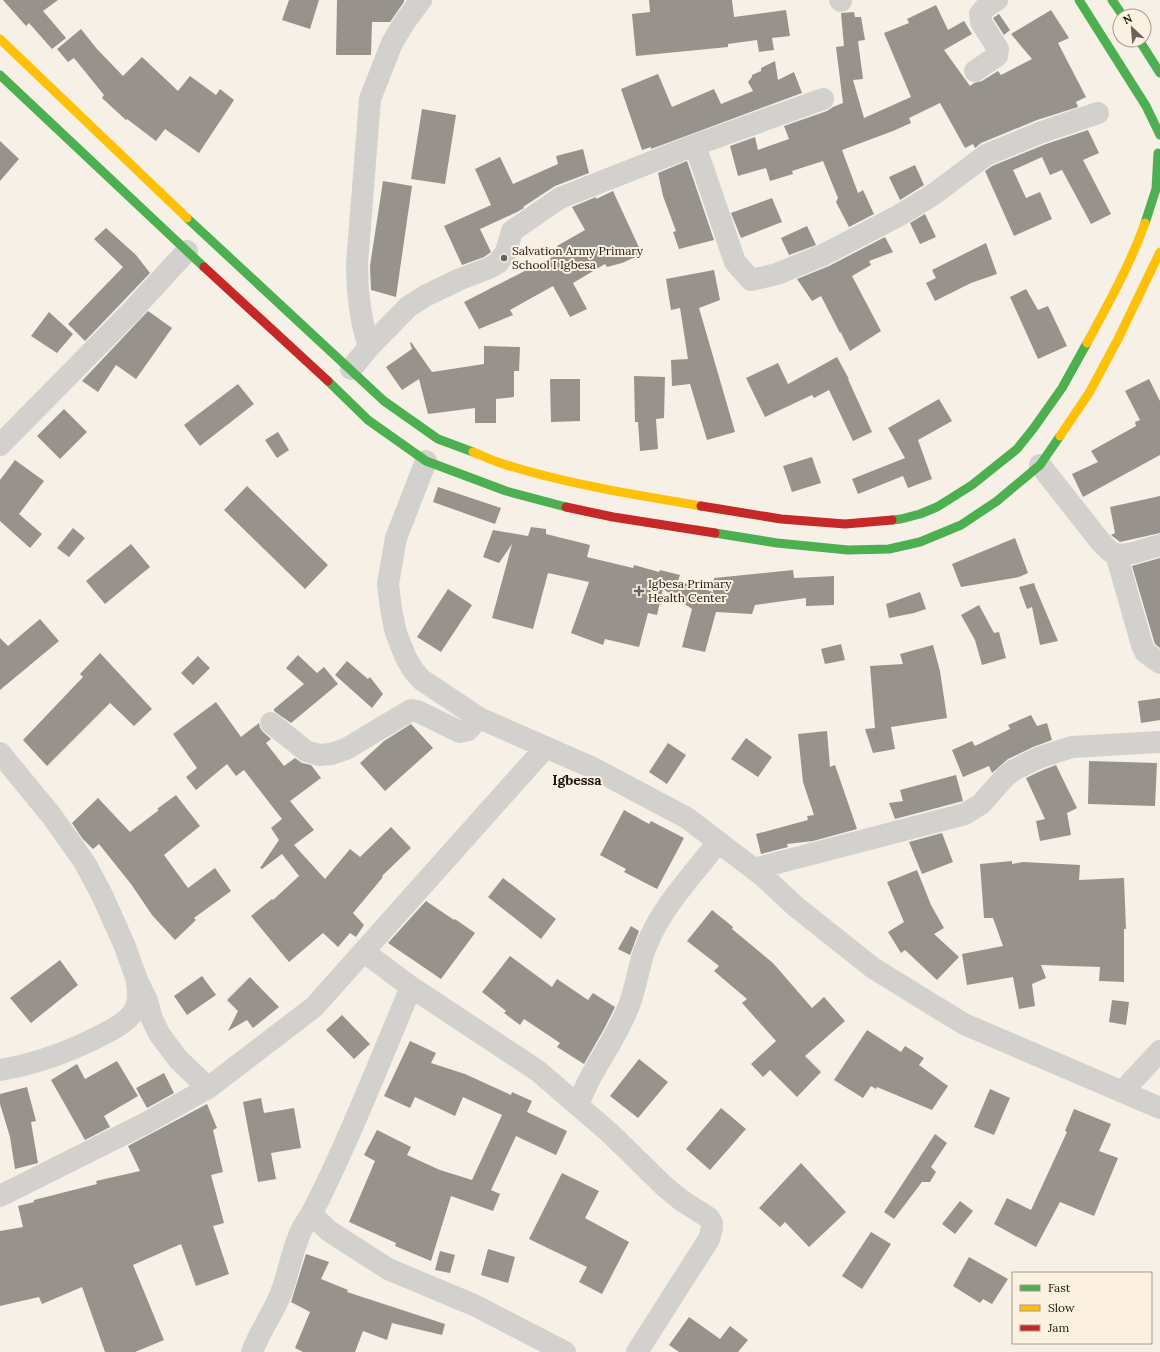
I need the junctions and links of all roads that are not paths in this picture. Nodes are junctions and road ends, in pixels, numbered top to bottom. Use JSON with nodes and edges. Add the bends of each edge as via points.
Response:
{"nodes":[{"id":1,"x":421,"y":0,"type":"edge"},
{"id":2,"x":997,"y":0,"type":"edge"},
{"id":3,"x":1079,"y":0,"type":"edge"},
{"id":4,"x":0,"y":40,"type":"edge"},
{"id":5,"x":1144,"y":48,"type":"edge"},
{"id":6,"x":975,"y":71,"type":"dead end"},
{"id":7,"x":1160,"y":72,"type":"edge"},
{"id":8,"x":0,"y":75,"type":"edge"},
{"id":9,"x":823,"y":99,"type":"dead end"},
{"id":10,"x":1098,"y":113,"type":"dead end"},
{"id":11,"x":1160,"y":136,"type":"edge"},
{"id":12,"x":695,"y":145,"type":"junction"},
{"id":13,"x":1159,"y":155,"type":"edge"},
{"id":14,"x":187,"y":251,"type":"junction"},
{"id":15,"x":1160,"y":252,"type":"edge"},
{"id":16,"x":369,"y":347,"type":"junction"},
{"id":17,"x":351,"y":369,"type":"junction"},
{"id":18,"x":3,"y":436,"type":"edge"},
{"id":19,"x":426,"y":461,"type":"junction"},
{"id":20,"x":1040,"y":466,"type":"junction"},
{"id":21,"x":1160,"y":545,"type":"edge"},
{"id":22,"x":1116,"y":554,"type":"junction"},
{"id":23,"x":1160,"y":663,"type":"edge"},
{"id":24,"x":479,"y":718,"type":"junction"},
{"id":25,"x":271,"y":723,"type":"dead end"},
{"id":26,"x":1160,"y":742,"type":"edge"},
{"id":27,"x":546,"y":747,"type":"junction"},
{"id":28,"x":0,"y":753,"type":"edge"},
{"id":29,"x":718,"y":842,"type":"junction"},
{"id":30,"x":754,"y":869,"type":"junction"},
{"id":31,"x":364,"y":952,"type":"junction"},
{"id":32,"x":137,"y":980,"type":"junction"},
{"id":33,"x":411,"y":987,"type":"junction"},
{"id":34,"x":1160,"y":1051,"type":"edge"},
{"id":35,"x":0,"y":1070,"type":"edge"},
{"id":36,"x":208,"y":1088,"type":"junction"},
{"id":37,"x":1122,"y":1092,"type":"junction"},
{"id":38,"x":578,"y":1105,"type":"junction"},
{"id":39,"x":1160,"y":1108,"type":"edge"},
{"id":40,"x":0,"y":1196,"type":"edge"},
{"id":41,"x":311,"y":1214,"type":"junction"},
{"id":42,"x":252,"y":1352,"type":"edge"},
{"id":43,"x":565,"y":1352,"type":"edge"},
{"id":44,"x":637,"y":1352,"type":"edge"}],
"edges":[{"from":1,"to":16,"type":"street","via":[[392,43],[370,99],[357,264],[357,290]]},
{"from":2,"to":6,"type":"street","via":[[980,14],[981,22],[998,49],[996,56]]},
{"from":3,"to":11,"type":"street","via":[[1146,106]]},
{"from":4,"to":17,"type":"street","via":[[204,234]]},
{"from":5,"to":7,"type":"street"},
{"from":8,"to":14,"type":"street"},
{"from":9,"to":12,"type":"street"},
{"from":10,"to":12,"type":"street","via":[[986,154],[934,194],[898,216],[823,255],[776,274],[751,280],[735,262]]},
{"from":11,"to":13,"type":"street","via":[[1157,144]]},
{"from":12,"to":16,"type":"street","via":[[567,194],[552,203],[512,231],[506,252],[498,263],[416,301]]},
{"from":13,"to":17,"type":"street","via":[[1156,189],[1139,239],[1110,300],[1062,388],[1017,449],[964,491],[920,514],[901,519],[845,524],[781,519],[621,492],[509,466],[438,439],[384,401]]},
{"from":14,"to":18,"type":"street","via":[[129,314]]},
{"from":14,"to":19,"type":"street","via":[[368,420]]},
{"from":15,"to":20,"type":"street","via":[[1089,393]]},
{"from":16,"to":17,"type":"street"},
{"from":19,"to":20,"type":"street","via":[[506,491],[613,517],[770,542],[848,550],[889,548],[920,542],[961,525],[997,501]]},
{"from":19,"to":24,"type":"street","via":[[396,538],[388,584],[391,609],[396,633],[413,670],[422,680]]},
{"from":20,"to":22,"type":"street","via":[[1105,546]]},
{"from":21,"to":22,"type":"street","via":[[1123,555]]},
{"from":22,"to":23,"type":"street","via":[[1142,645],[1145,652]]},
{"from":24,"to":25,"type":"street","via":[[468,730],[460,732],[411,710],[346,749],[332,754],[306,751]]},
{"from":24,"to":27,"type":"street"},
{"from":26,"to":30,"type":"street","via":[[1072,747],[1038,758],[1014,770],[981,804],[965,814]]},
{"from":27,"to":29,"type":"street","via":[[591,767],[687,818]]},
{"from":27,"to":31,"type":"street"},
{"from":28,"to":32,"type":"street","via":[[51,815],[85,863],[124,944]]},
{"from":29,"to":30,"type":"street"},
{"from":29,"to":38,"type":"street","via":[[657,922],[646,945],[628,1008],[588,1081]]},
{"from":30,"to":37,"type":"street","via":[[795,906],[873,968],[964,1024]]},
{"from":31,"to":33,"type":"street"},
{"from":31,"to":36,"type":"street","via":[[314,1007]]},
{"from":32,"to":35,"type":"street","via":[[139,995],[132,1015],[110,1030],[69,1051]]},
{"from":32,"to":36,"type":"street","via":[[160,1035],[178,1059]]},
{"from":33,"to":38,"type":"street","via":[[538,1071]]},
{"from":33,"to":41,"type":"street","via":[[350,1131]]},
{"from":34,"to":37,"type":"street"},
{"from":36,"to":40,"type":"street","via":[[144,1124]]},
{"from":37,"to":39,"type":"street"},
{"from":38,"to":44,"type":"street","via":[[664,1186],[705,1215],[712,1223],[708,1239]]},
{"from":41,"to":42,"type":"street","via":[[302,1229],[287,1280]]},
{"from":41,"to":43,"type":"street","via":[[329,1231],[388,1269],[474,1305]]}]}
